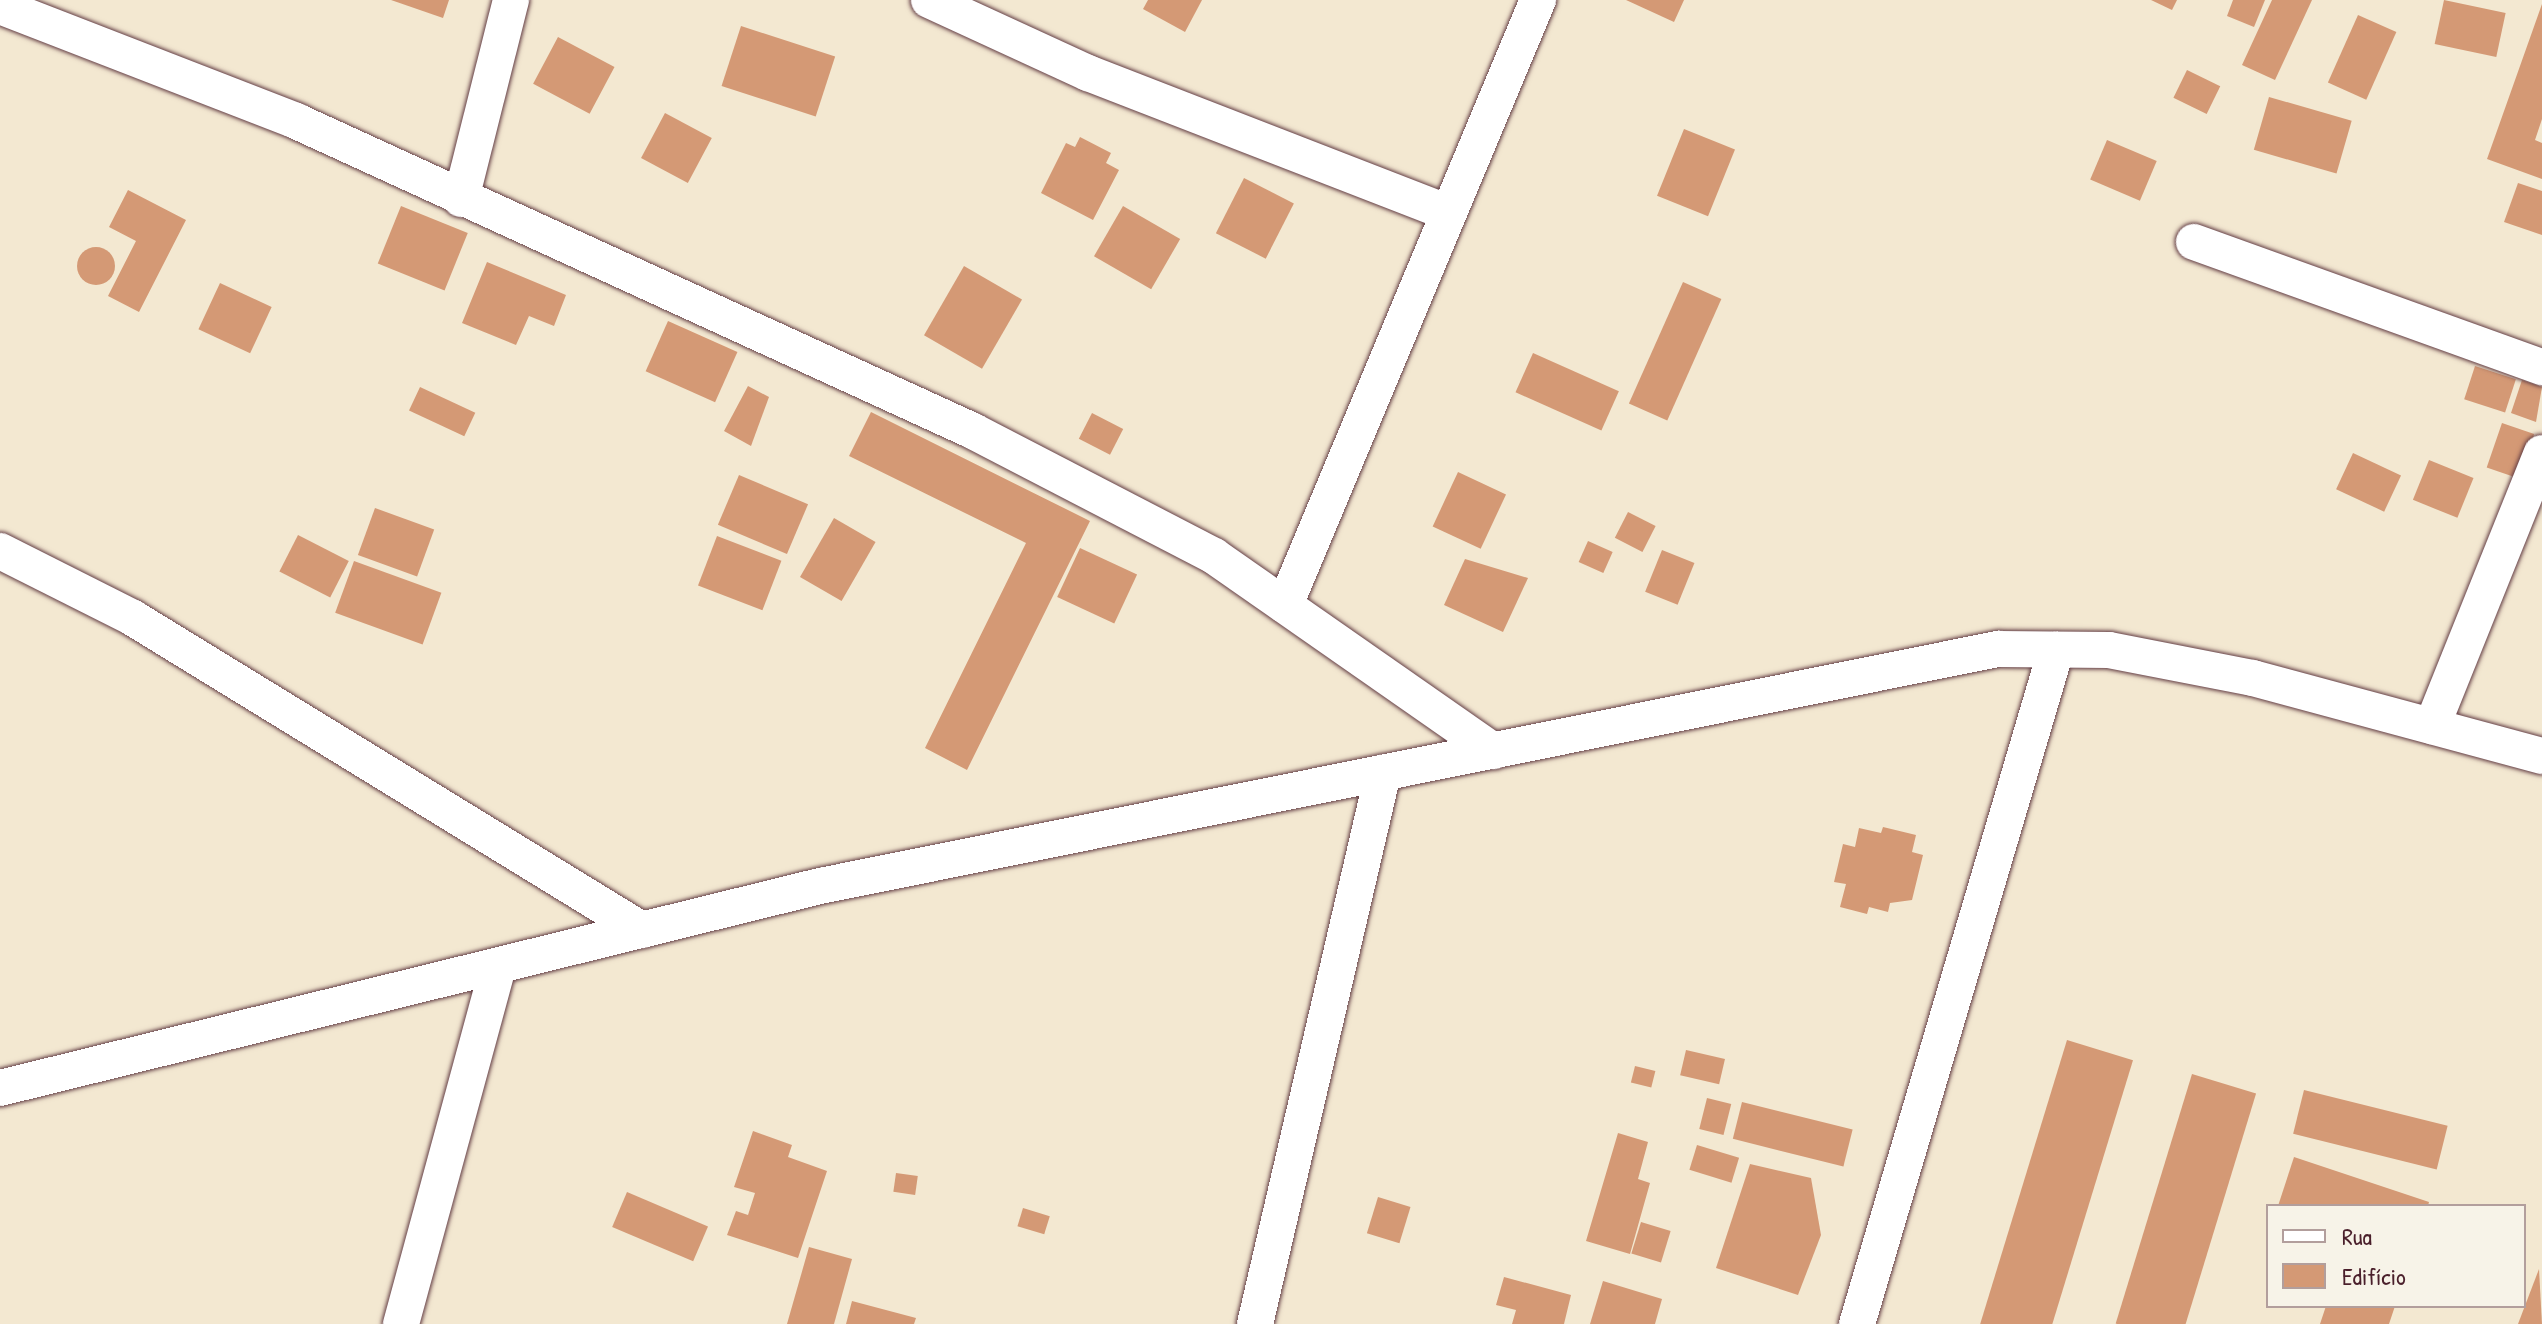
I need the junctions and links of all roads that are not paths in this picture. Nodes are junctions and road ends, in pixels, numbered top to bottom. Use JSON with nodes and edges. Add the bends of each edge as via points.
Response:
{"nodes":[{"id":1,"x":511,"y":0,"type":"edge"},
{"id":2,"x":929,"y":0,"type":"edge"},
{"id":3,"x":1529,"y":3,"type":"edge"},
{"id":4,"x":0,"y":6,"type":"edge"},
{"id":5,"x":461,"y":199,"type":"junction"},
{"id":6,"x":1447,"y":212,"type":"junction"},
{"id":7,"x":2194,"y":242,"type":"dead end"},
{"id":8,"x":2542,"y":367,"type":"edge"},
{"id":9,"x":2542,"y":453,"type":"edge"},
{"id":10,"x":0,"y":551,"type":"edge"},
{"id":11,"x":1285,"y":605,"type":"junction"},
{"id":12,"x":2056,"y":650,"type":"junction"},
{"id":13,"x":2432,"y":726,"type":"junction"},
{"id":14,"x":1494,"y":751,"type":"junction"},
{"id":15,"x":2542,"y":756,"type":"edge"},
{"id":16,"x":1383,"y":773,"type":"junction"},
{"id":17,"x":642,"y":930,"type":"junction"},
{"id":18,"x":498,"y":966,"type":"junction"},
{"id":19,"x":0,"y":1088,"type":"edge"},
{"id":20,"x":401,"y":1324,"type":"edge"},
{"id":21,"x":1255,"y":1324,"type":"edge"},
{"id":22,"x":1857,"y":1324,"type":"edge"}],
"edges":[{"from":1,"to":5,"type":"street"},
{"from":2,"to":6,"type":"street","via":[[1088,73]]},
{"from":3,"to":6,"type":"street"},
{"from":4,"to":5,"type":"street","via":[[296,121]]},
{"from":5,"to":11,"type":"street","via":[[973,431],[1214,556]]},
{"from":6,"to":11,"type":"street"},
{"from":7,"to":8,"type":"street"},
{"from":9,"to":13,"type":"street"},
{"from":10,"to":17,"type":"street","via":[[133,618]]},
{"from":11,"to":14,"type":"street"},
{"from":12,"to":13,"type":"street","via":[[2109,650],[2253,678]]},
{"from":12,"to":14,"type":"street","via":[[1998,649]]},
{"from":12,"to":22,"type":"street"},
{"from":13,"to":15,"type":"street"},
{"from":14,"to":16,"type":"street"},
{"from":16,"to":17,"type":"street","via":[[820,886]]},
{"from":16,"to":21,"type":"street"},
{"from":17,"to":18,"type":"street"},
{"from":18,"to":19,"type":"street"},
{"from":18,"to":20,"type":"street"}]}
